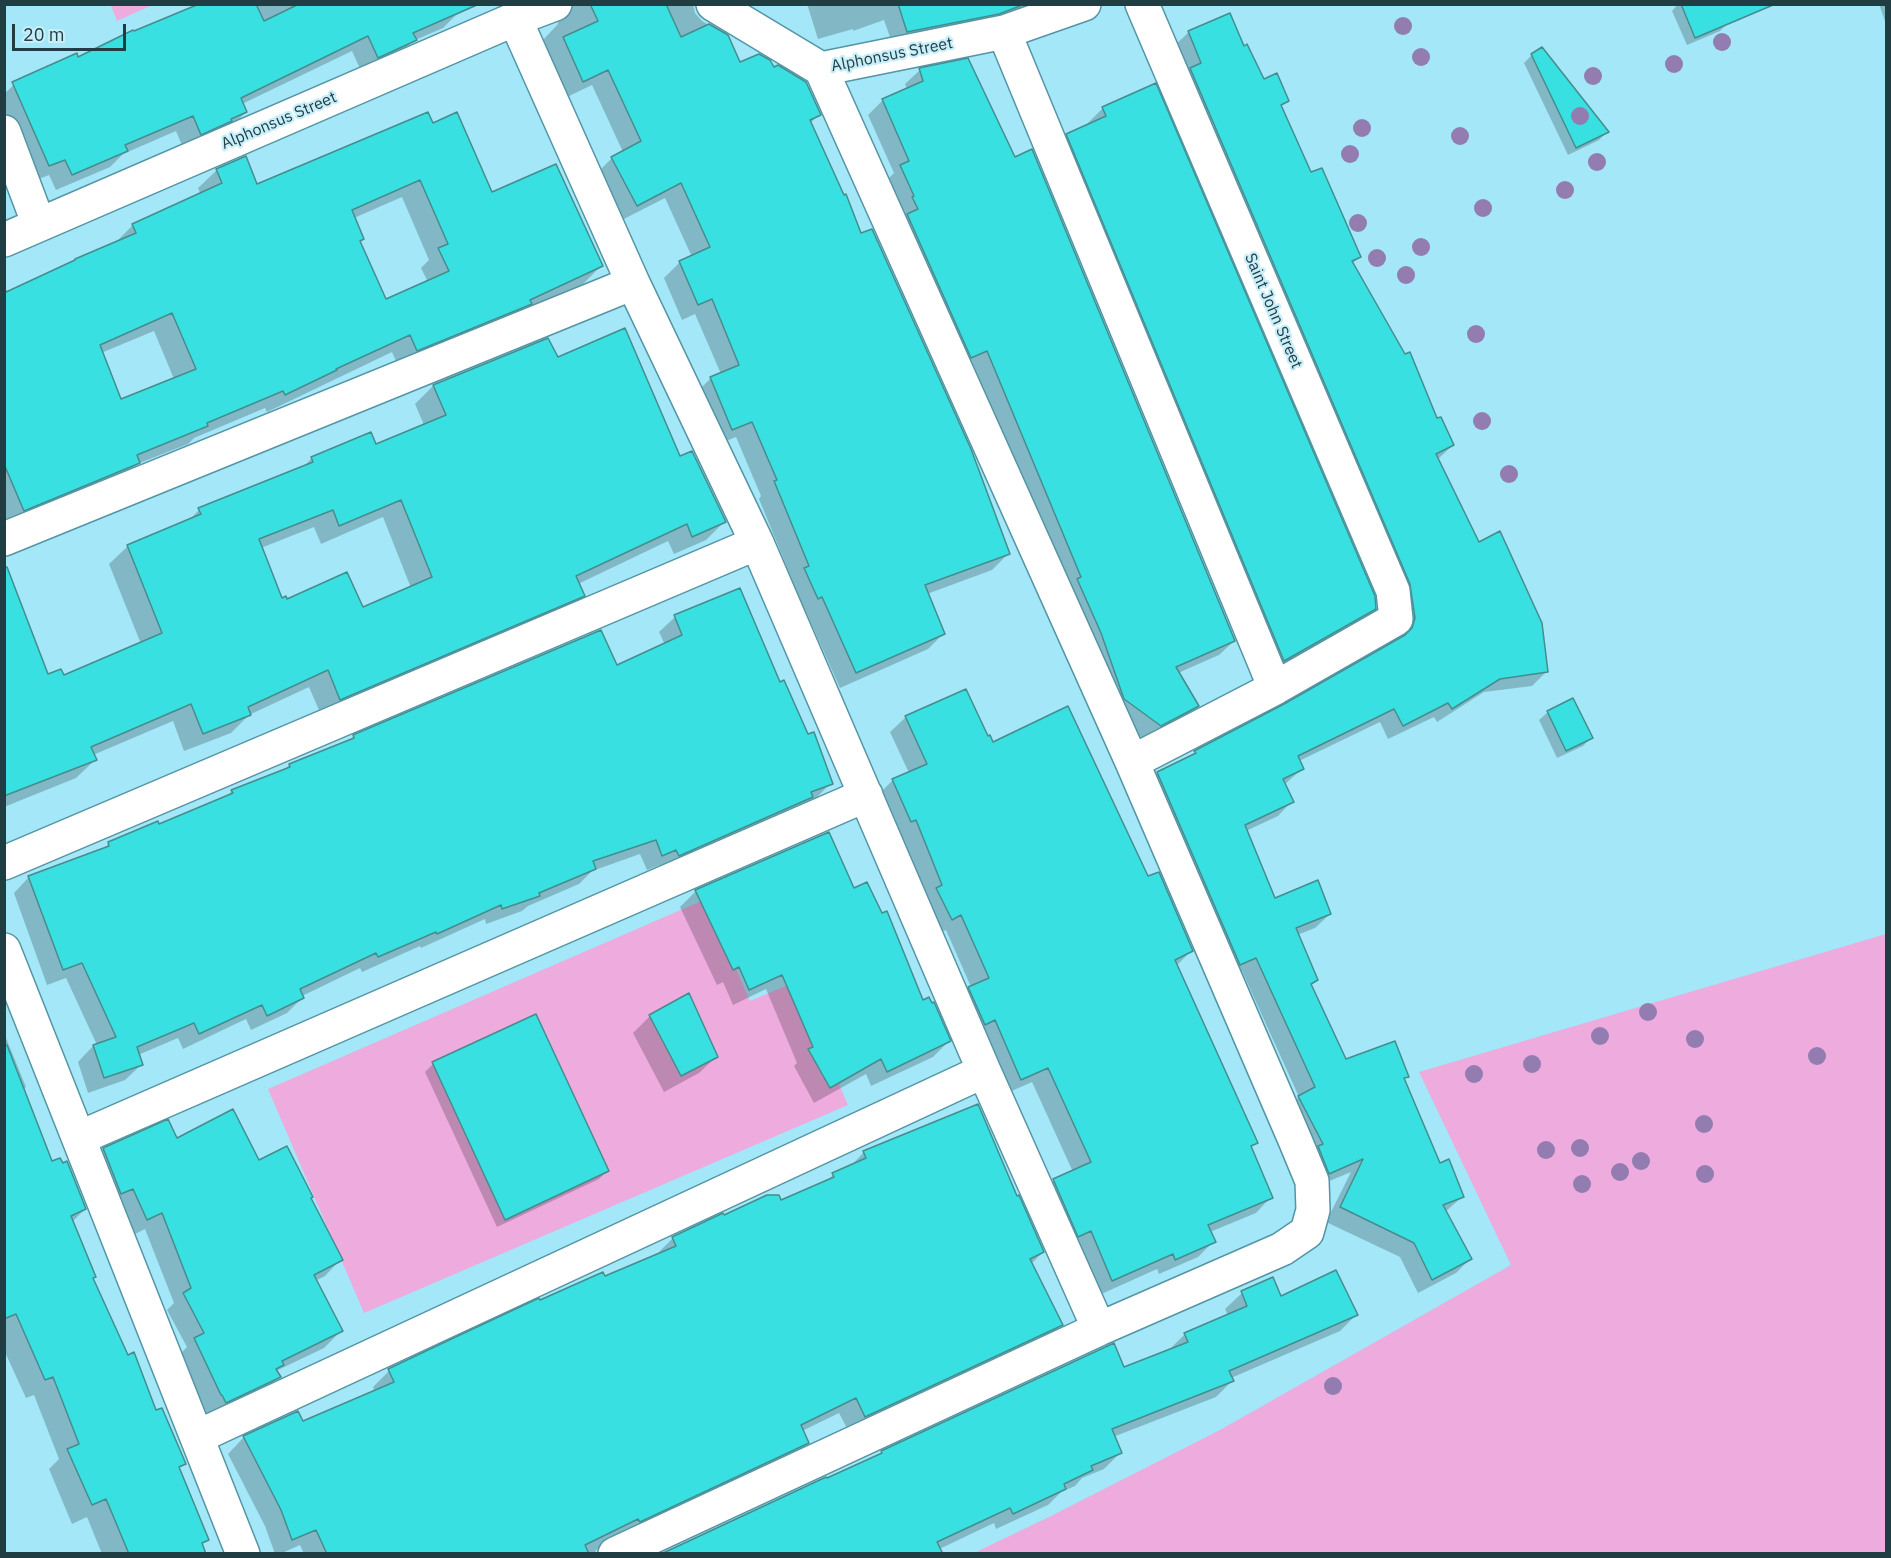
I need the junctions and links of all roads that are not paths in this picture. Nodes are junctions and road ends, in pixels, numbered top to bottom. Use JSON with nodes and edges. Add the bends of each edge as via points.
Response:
{"nodes":[{"id":1,"x":555,"y":4,"type":"edge"},
{"id":2,"x":713,"y":4,"type":"edge"},
{"id":3,"x":1084,"y":4,"type":"edge"},
{"id":4,"x":1143,"y":4,"type":"edge"},
{"id":5,"x":515,"y":19,"type":"junction"},
{"id":6,"x":1004,"y":32,"type":"junction"},
{"id":7,"x":821,"y":69,"type":"junction"},
{"id":8,"x":4,"y":132,"type":"edge"},
{"id":9,"x":39,"y":225,"type":"junction"},
{"id":10,"x":4,"y":240,"type":"edge"},
{"id":11,"x":633,"y":283,"type":"junction"},
{"id":12,"x":4,"y":538,"type":"edge"},
{"id":13,"x":757,"y":543,"type":"junction"},
{"id":14,"x":1275,"y":688,"type":"junction"},
{"id":15,"x":1132,"y":762,"type":"junction"},
{"id":16,"x":866,"y":795,"type":"junction"},
{"id":17,"x":4,"y":863,"type":"edge"},
{"id":18,"x":4,"y":950,"type":"edge"},
{"id":19,"x":984,"y":1071,"type":"junction"},
{"id":20,"x":79,"y":1138,"type":"junction"},
{"id":21,"x":1099,"y":1329,"type":"junction"},
{"id":22,"x":197,"y":1437,"type":"junction"},
{"id":23,"x":243,"y":1554,"type":"edge"},
{"id":24,"x":615,"y":1554,"type":"edge"}],
"edges":[{"from":1,"to":5,"type":"street","name":"Alphonsus Street"},
{"from":2,"to":7,"type":"street","name":"Alphonsus Street"},
{"from":3,"to":6,"type":"street","name":"Alphonsus Street"},
{"from":4,"to":14,"type":"street","name":"Saint John Street","via":[[1393,591],[1396,619]]},
{"from":5,"to":9,"type":"street","name":"Alphonsus Street"},
{"from":5,"to":11,"type":"street"},
{"from":6,"to":7,"type":"street","name":"Alphonsus Street"},
{"from":6,"to":14,"type":"street"},
{"from":7,"to":15,"type":"street"},
{"from":8,"to":9,"type":"street"},
{"from":9,"to":10,"type":"street","name":"Alphonsus Street"},
{"from":11,"to":12,"type":"street"},
{"from":11,"to":13,"type":"street"},
{"from":13,"to":16,"type":"street"},
{"from":13,"to":17,"type":"street"},
{"from":14,"to":15,"type":"street"},
{"from":15,"to":21,"type":"street","via":[[1312,1181],[1312,1210],[1307,1232],[1282,1249]]},
{"from":16,"to":19,"type":"street"},
{"from":16,"to":20,"type":"street"},
{"from":18,"to":20,"type":"street"},
{"from":19,"to":21,"type":"street"},
{"from":19,"to":22,"type":"street"},
{"from":20,"to":22,"type":"street"},
{"from":21,"to":24,"type":"street"},
{"from":22,"to":23,"type":"street"}]}
